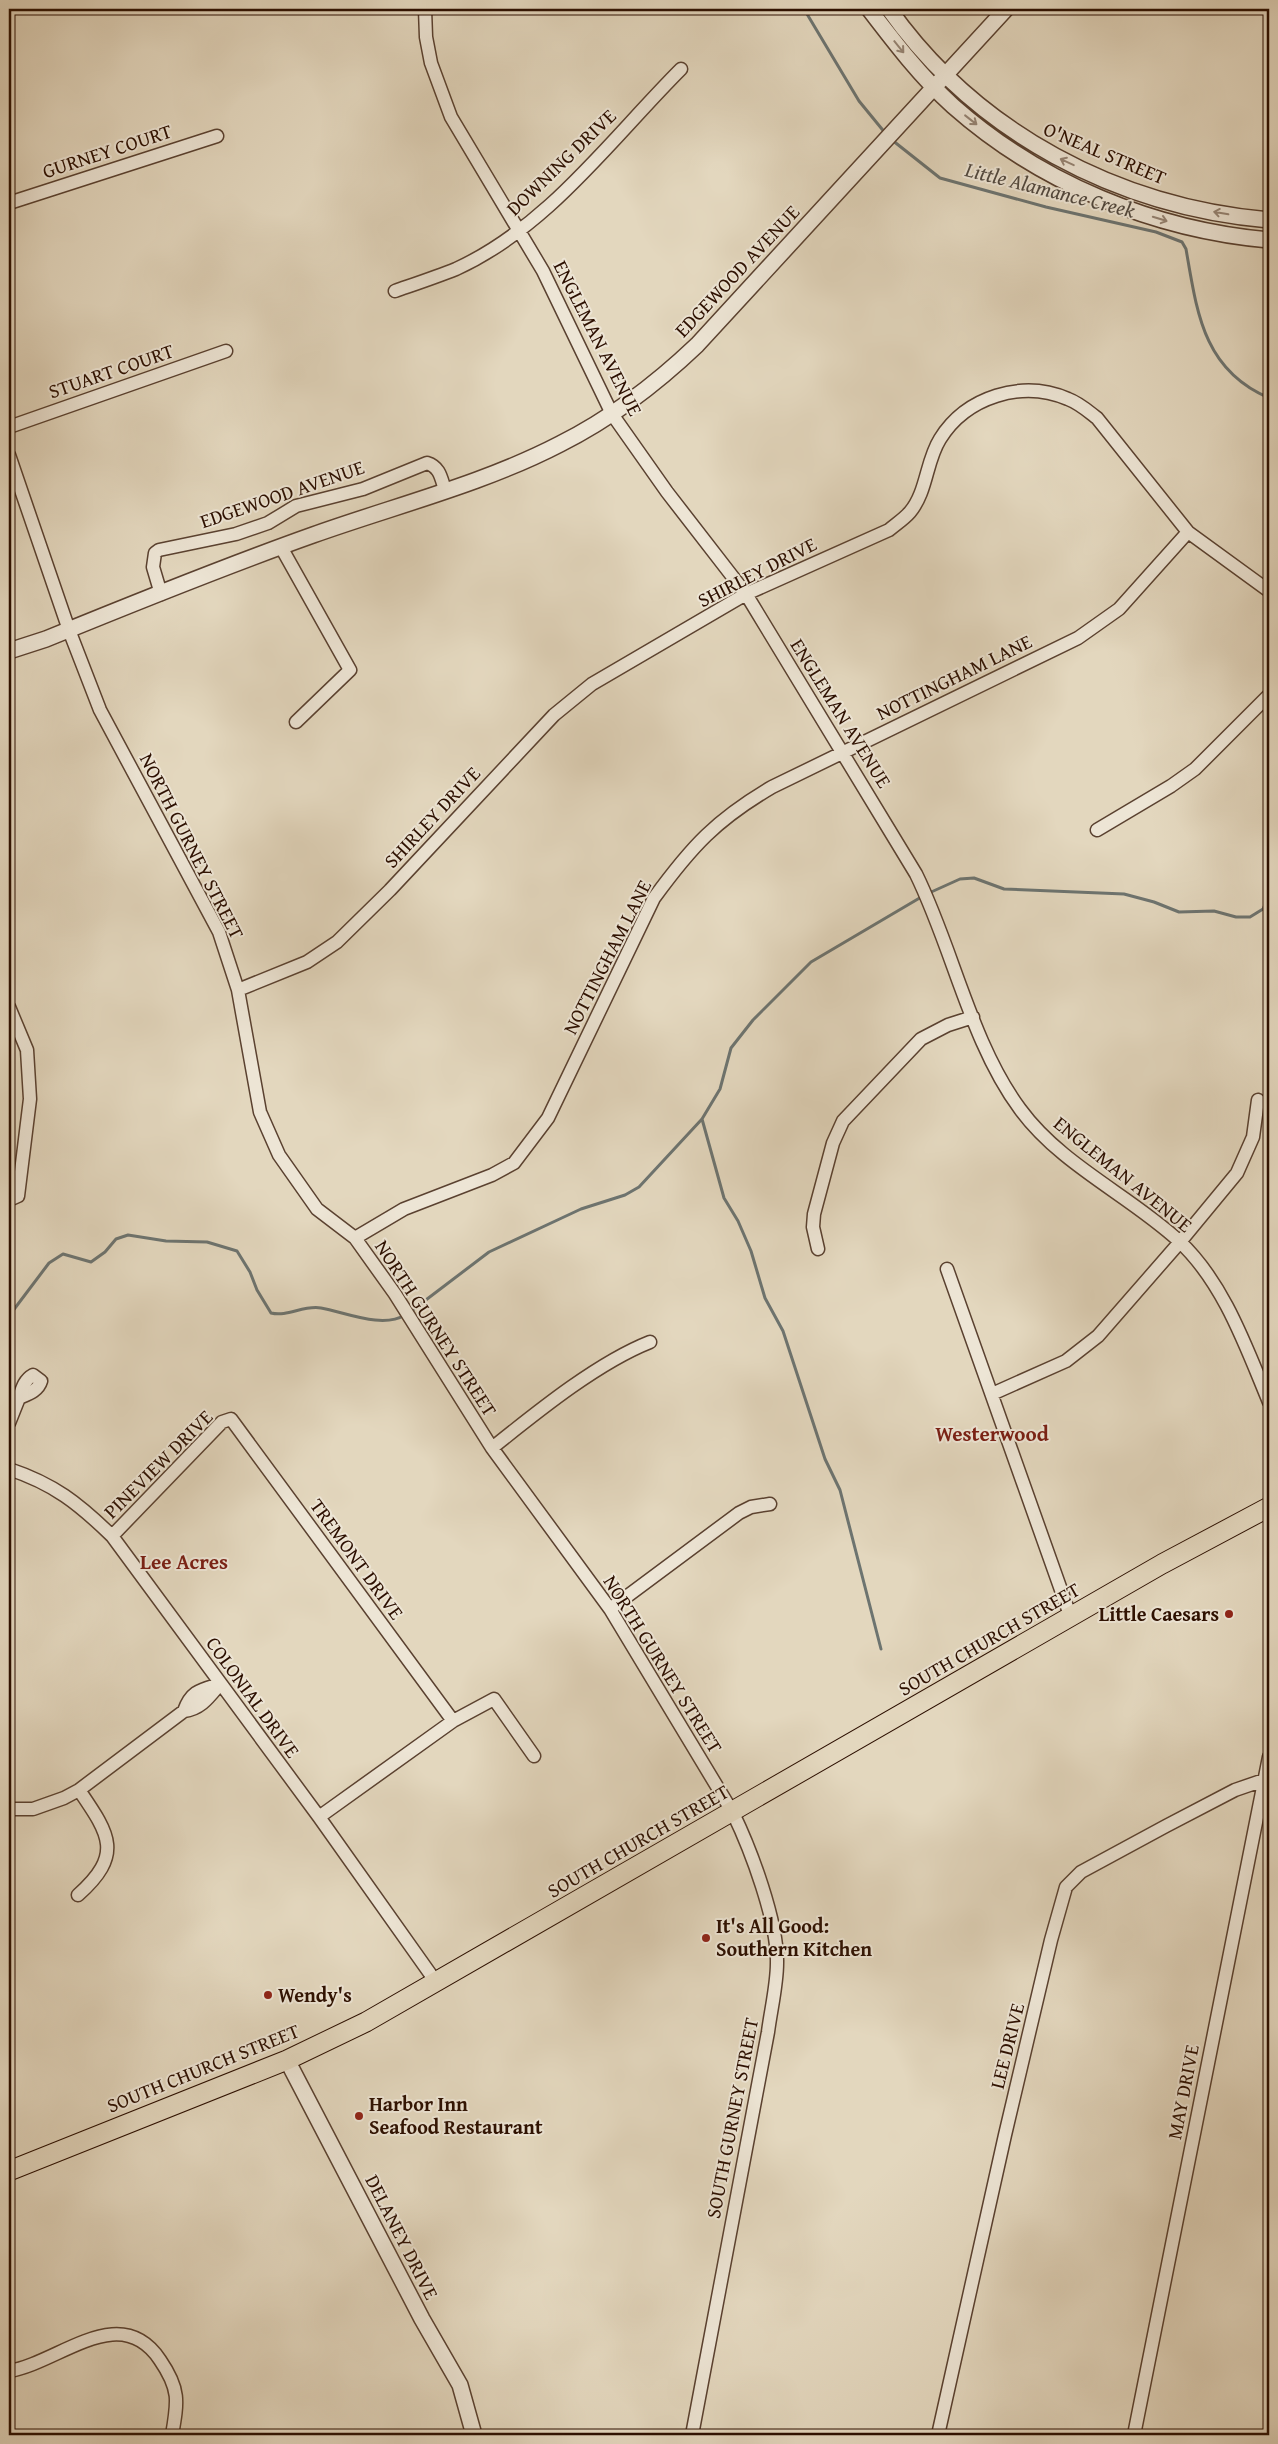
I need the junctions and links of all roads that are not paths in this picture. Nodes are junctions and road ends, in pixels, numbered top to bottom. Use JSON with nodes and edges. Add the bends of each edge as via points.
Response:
{"nodes":[{"id":1,"x":425,"y":9,"type":"edge"},
{"id":2,"x":869,"y":9,"type":"edge"},
{"id":3,"x":888,"y":9,"type":"edge"},
{"id":4,"x":1006,"y":9,"type":"edge"},
{"id":5,"x":681,"y":70,"type":"dead end"},
{"id":6,"x":946,"y":75,"type":"junction"},
{"id":7,"x":935,"y":88,"type":"junction"},
{"id":8,"x":217,"y":136,"type":"dead end"},
{"id":9,"x":9,"y":203,"type":"edge"},
{"id":10,"x":1269,"y":220,"type":"edge"},
{"id":11,"x":520,"y":229,"type":"junction"},
{"id":12,"x":1269,"y":240,"type":"edge"},
{"id":13,"x":395,"y":291,"type":"dead end"},
{"id":14,"x":226,"y":351,"type":"dead end"},
{"id":15,"x":612,"y":414,"type":"junction"},
{"id":16,"x":9,"y":427,"type":"edge"},
{"id":17,"x":9,"y":455,"type":"edge"},
{"id":18,"x":445,"y":490,"type":"junction"},
{"id":19,"x":1188,"y":532,"type":"junction"},
{"id":20,"x":281,"y":547,"type":"junction"},
{"id":21,"x":1269,"y":591,"type":"edge"},
{"id":22,"x":161,"y":594,"type":"junction"},
{"id":23,"x":746,"y":594,"type":"junction"},
{"id":24,"x":69,"y":630,"type":"junction"},
{"id":25,"x":9,"y":651,"type":"edge"},
{"id":26,"x":1269,"y":695,"type":"edge"},
{"id":27,"x":296,"y":722,"type":"dead end"},
{"id":28,"x":843,"y":752,"type":"junction"},
{"id":29,"x":1097,"y":830,"type":"dead end"},
{"id":30,"x":238,"y":990,"type":"junction"},
{"id":31,"x":9,"y":1007,"type":"edge"},
{"id":32,"x":973,"y":1017,"type":"junction"},
{"id":33,"x":1258,"y":1100,"type":"dead end"},
{"id":34,"x":9,"y":1200,"type":"edge"},
{"id":35,"x":355,"y":1238,"type":"junction"},
{"id":36,"x":1180,"y":1242,"type":"junction"},
{"id":37,"x":818,"y":1249,"type":"dead end"},
{"id":38,"x":946,"y":1269,"type":"dead end"},
{"id":39,"x":650,"y":1342,"type":"dead end"},
{"id":40,"x":992,"y":1394,"type":"junction"},
{"id":41,"x":19,"y":1398,"type":"dead end"},
{"id":42,"x":1269,"y":1402,"type":"edge"},
{"id":43,"x":230,"y":1419,"type":"joint"},
{"id":44,"x":9,"y":1423,"type":"edge"},
{"id":45,"x":492,"y":1448,"type":"junction"},
{"id":46,"x":9,"y":1469,"type":"edge"},
{"id":47,"x":770,"y":1504,"type":"dead end"},
{"id":48,"x":1269,"y":1507,"type":"edge"},
{"id":49,"x":112,"y":1536,"type":"junction"},
{"id":50,"x":610,"y":1609,"type":"junction"},
{"id":51,"x":1071,"y":1618,"type":"junction"},
{"id":52,"x":220,"y":1684,"type":"junction"},
{"id":53,"x":453,"y":1721,"type":"junction"},
{"id":54,"x":534,"y":1756,"type":"dead end"},
{"id":55,"x":1269,"y":1757,"type":"edge"},
{"id":56,"x":1264,"y":1780,"type":"junction"},
{"id":57,"x":79,"y":1790,"type":"junction"},
{"id":58,"x":9,"y":1809,"type":"edge"},
{"id":59,"x":733,"y":1813,"type":"junction"},
{"id":60,"x":319,"y":1817,"type":"junction"},
{"id":61,"x":78,"y":1895,"type":"dead end"},
{"id":62,"x":436,"y":1982,"type":"junction"},
{"id":63,"x":288,"y":2060,"type":"junction"},
{"id":64,"x":9,"y":2171,"type":"edge"},
{"id":65,"x":9,"y":2371,"type":"edge"},
{"id":66,"x":172,"y":2435,"type":"edge"},
{"id":67,"x":474,"y":2435,"type":"edge"},
{"id":68,"x":692,"y":2435,"type":"edge"},
{"id":69,"x":938,"y":2435,"type":"edge"},
{"id":70,"x":1134,"y":2435,"type":"edge"}],
"edges":[{"from":1,"to":11,"type":"street","name":"ENGLEMAN AVENUE","via":[[431,63],[451,117]]},
{"from":2,"to":7,"type":"street","name":"O'NEAL STREET","one_way":true},
{"from":3,"to":6,"type":"street","name":"O'NEAL STREET"},
{"from":4,"to":6,"type":"street","name":"EDGEWOOD AVENUE"},
{"from":5,"to":11,"type":"street","name":"DOWNING DRIVE","via":[[573,182]]},
{"from":6,"to":7,"type":"street","name":"EDGEWOOD AVENUE"},
{"from":10,"to":6,"type":"street","name":"O'NEAL STREET","one_way":true,"via":[[1164,200],[1046,153],[1008,129]]},
{"from":7,"to":12,"type":"street","name":"O'NEAL STREET","one_way":true,"via":[[994,138],[1030,162],[1102,199],[1181,225]]},
{"from":7,"to":15,"type":"street","name":"EDGEWOOD AVENUE","via":[[697,345]]},
{"from":8,"to":9,"type":"street","name":"GURNEY COURT"},
{"from":11,"to":13,"type":"street","name":"DOWNING DRIVE","via":[[456,268]]},
{"from":11,"to":15,"type":"street","name":"ENGLEMAN AVENUE","via":[[561,305]]},
{"from":14,"to":16,"type":"street","name":"STUART COURT"},
{"from":15,"to":18,"type":"street","name":"EDGEWOOD AVENUE","via":[[555,447]]},
{"from":15,"to":23,"type":"street","name":"ENGLEMAN AVENUE"},
{"from":17,"to":24,"type":"street","name":"NORTH GURNEY STREET"},
{"from":18,"to":20,"type":"street","name":"EDGEWOOD AVENUE"},
{"from":18,"to":22,"type":"street","name":"EDGEWOOD AVENUE","via":[[439,470],[428,463],[363,489],[296,506],[268,523],[236,534],[159,550],[155,553],[153,567]]},
{"from":19,"to":21,"type":"street","name":"SHIRLEY DRIVE"},
{"from":19,"to":23,"type":"street","name":"SHIRLEY DRIVE","via":[[1097,418],[1067,398],[1028,391],[1011,392],[979,402],[949,427],[932,454],[918,501],[910,513],[889,530]]},
{"from":19,"to":28,"type":"street","name":"NOTTINGHAM LANE","via":[[1119,609],[1086,633]]},
{"from":20,"to":22,"type":"street","name":"EDGEWOOD AVENUE"},
{"from":20,"to":27,"type":"street","via":[[350,670]]},
{"from":22,"to":24,"type":"street","name":"EDGEWOOD AVENUE"},
{"from":23,"to":28,"type":"street","name":"ENGLEMAN AVENUE"},
{"from":23,"to":30,"type":"street","name":"SHIRLEY DRIVE","via":[[592,684],[574,698],[554,715],[337,942],[307,962]]},
{"from":24,"to":25,"type":"street","name":"EDGEWOOD AVENUE"},
{"from":24,"to":30,"type":"street","name":"NORTH GURNEY STREET","via":[[100,710],[219,932]]},
{"from":26,"to":29,"type":"street","via":[[1195,769]]},
{"from":28,"to":32,"type":"street","name":"ENGLEMAN AVENUE","via":[[934,910]]},
{"from":28,"to":35,"type":"street","name":"NOTTINGHAM LANE","via":[[772,787],[732,812],[677,866],[654,898],[548,1118],[514,1163],[492,1175],[404,1209]]},
{"from":30,"to":35,"type":"street","name":"NORTH GURNEY STREET","via":[[255,1092],[268,1134],[317,1209]]},
{"from":31,"to":34,"type":"street","via":[[26,1050],[30,1099],[18,1196]]},
{"from":32,"to":36,"type":"street","name":"ENGLEMAN AVENUE","via":[[1002,1081],[1041,1134]]},
{"from":32,"to":37,"type":"street","via":[[921,1039],[843,1122],[833,1143],[814,1214]]},
{"from":33,"to":36,"type":"street","via":[[1253,1137],[1237,1173]]},
{"from":35,"to":45,"type":"street","name":"NORTH GURNEY STREET","via":[[395,1294]]},
{"from":36,"to":40,"type":"street","via":[[1098,1336],[1066,1361]]},
{"from":36,"to":42,"type":"street","name":"ENGLEMAN AVENUE","via":[[1207,1274],[1234,1320]]},
{"from":38,"to":40,"type":"street"},
{"from":39,"to":45,"type":"street","via":[[625,1352],[532,1416]]},
{"from":40,"to":51,"type":"street"},
{"from":41,"to":44,"type":"street"},
{"from":43,"to":49,"type":"street","name":"PINEVIEW DRIVE","via":[[222,1422]]},
{"from":43,"to":53,"type":"street","name":"TREMONT DRIVE"},
{"from":45,"to":50,"type":"street","name":"NORTH GURNEY STREET"},
{"from":46,"to":49,"type":"street","name":"COLONIAL DRIVE","via":[[38,1478],[62,1493]]},
{"from":47,"to":50,"type":"street","via":[[750,1507],[739,1513]]},
{"from":48,"to":51,"type":"main road","name":"SOUTH CHURCH STREET","via":[[1162,1564]]},
{"from":49,"to":52,"type":"street","name":"COLONIAL DRIVE"},
{"from":50,"to":59,"type":"street","name":"NORTH GURNEY STREET"},
{"from":51,"to":59,"type":"main road","name":"SOUTH CHURCH STREET"},
{"from":52,"to":57,"type":"street","via":[[194,1710],[184,1711]]},
{"from":52,"to":60,"type":"street","name":"COLONIAL DRIVE"},
{"from":53,"to":54,"type":"street","via":[[494,1699]]},
{"from":53,"to":60,"type":"street"},
{"from":55,"to":56,"type":"street","name":"MAY DRIVE"},
{"from":56,"to":69,"type":"street","name":"LEE DRIVE","via":[[1235,1790],[1166,1826],[1081,1872],[1066,1887],[1005,2135]]},
{"from":56,"to":70,"type":"street","name":"MAY DRIVE"},
{"from":57,"to":58,"type":"street","via":[[40,1807]]},
{"from":57,"to":61,"type":"street","via":[[105,1831],[108,1846],[95,1880]]},
{"from":59,"to":62,"type":"main road","name":"SOUTH CHURCH STREET"},
{"from":59,"to":68,"type":"street","name":"SOUTH GURNEY STREET","via":[[744,1836],[775,1931],[777,1965],[768,2032]]},
{"from":60,"to":62,"type":"street","name":"COLONIAL DRIVE"},
{"from":62,"to":63,"type":"main road","name":"SOUTH CHURCH STREET","via":[[366,2022]]},
{"from":63,"to":64,"type":"main road","name":"SOUTH CHURCH STREET"},
{"from":63,"to":67,"type":"street","name":"DELANEY DRIVE","via":[[422,2319],[460,2385]]},
{"from":65,"to":66,"type":"street","via":[[21,2369],[85,2340],[118,2333],[134,2335],[153,2349],[176,2388],[178,2402]]}]}
